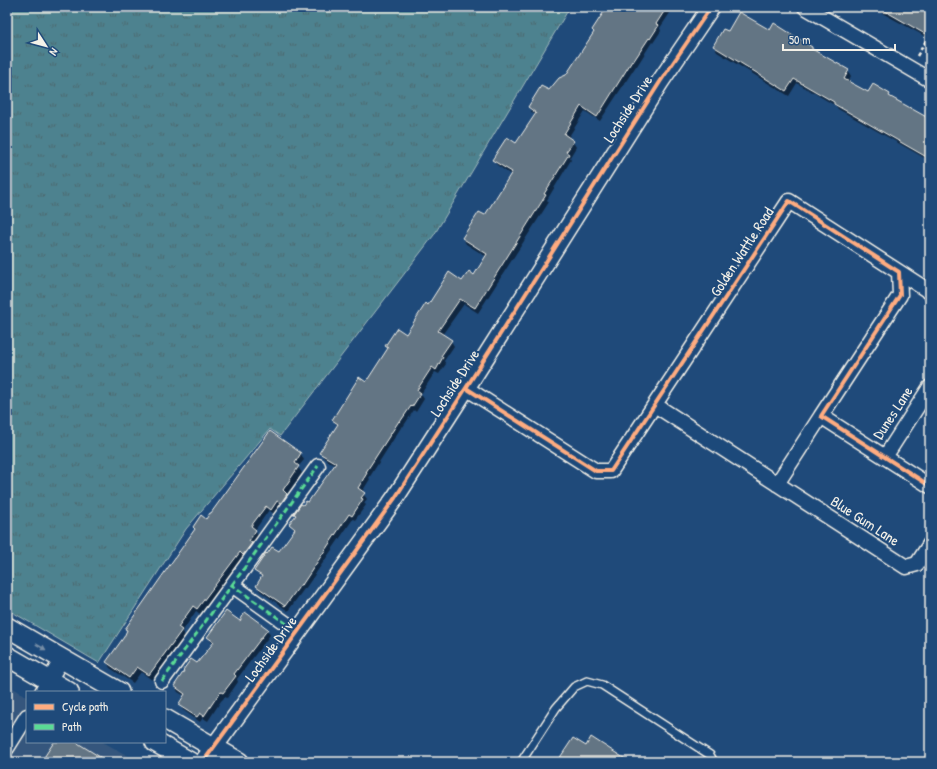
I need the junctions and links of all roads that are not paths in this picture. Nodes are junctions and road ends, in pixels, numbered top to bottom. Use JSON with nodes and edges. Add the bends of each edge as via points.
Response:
{"nodes":[{"id":1,"x":711,"y":7,"type":"edge"},
{"id":2,"x":805,"y":7,"type":"edge"},
{"id":3,"x":930,"y":80,"type":"edge"},
{"id":4,"x":900,"y":272,"type":"junction"},
{"id":5,"x":930,"y":292,"type":"edge"},
{"id":6,"x":930,"y":387,"type":"edge"},
{"id":7,"x":466,"y":388,"type":"junction"},
{"id":8,"x":655,"y":405,"type":"junction"},
{"id":9,"x":821,"y":416,"type":"junction"},
{"id":10,"x":885,"y":457,"type":"junction"},
{"id":11,"x":318,"y":466,"type":"dead end"},
{"id":12,"x":777,"y":484,"type":"junction"},
{"id":13,"x":930,"y":486,"type":"edge"},
{"id":14,"x":930,"y":544,"type":"edge"},
{"id":15,"x":232,"y":585,"type":"junction"},
{"id":16,"x":7,"y":627,"type":"edge"},
{"id":17,"x":298,"y":632,"type":"junction"},
{"id":18,"x":7,"y":656,"type":"edge"},
{"id":19,"x":62,"y":659,"type":"junction"},
{"id":20,"x":162,"y":681,"type":"dead end"},
{"id":21,"x":46,"y":686,"type":"edge"},
{"id":22,"x":65,"y":691,"type":"edge"},
{"id":23,"x":117,"y":691,"type":"edge"},
{"id":24,"x":26,"y":718,"type":"edge"},
{"id":25,"x":166,"y":720,"type":"edge"},
{"id":26,"x":157,"y":743,"type":"edge"},
{"id":27,"x":7,"y":748,"type":"edge"},
{"id":28,"x":209,"y":755,"type":"edge"},
{"id":29,"x":190,"y":762,"type":"edge"},
{"id":30,"x":239,"y":762,"type":"edge"},
{"id":31,"x":521,"y":762,"type":"edge"},
{"id":32,"x":714,"y":762,"type":"edge"}],
"edges":[{"from":1,"to":7,"type":"street","name":"Lochside Drive","via":[[660,82]]},
{"from":2,"to":3,"type":"street"},
{"from":4,"to":5,"type":"street"},
{"from":4,"to":8,"type":"street","name":"Golden Wattle Road","via":[[789,201]]},
{"from":4,"to":9,"type":"street","via":[[900,295]]},
{"from":6,"to":10,"type":"street","name":"Dunes Lane"},
{"from":7,"to":8,"type":"street","name":"Golden Wattle Road","via":[[596,471],[611,471]]},
{"from":7,"to":17,"type":"street","name":"Lochside Drive","via":[[395,498]]},
{"from":8,"to":12,"type":"street","name":"Blue Gum Lane"},
{"from":9,"to":10,"type":"street"},
{"from":9,"to":12,"type":"street"},
{"from":10,"to":13,"type":"street"},
{"from":11,"to":15,"type":"street"},
{"from":12,"to":14,"type":"street","name":"Blue Gum Lane","via":[[906,567],[917,564]]},
{"from":15,"to":17,"type":"street","name":"Lochside Drive"},
{"from":15,"to":20,"type":"street"},
{"from":16,"to":19,"type":"main road","one_way":true},
{"from":17,"to":28,"type":"street","name":"Lochside Drive"},
{"from":18,"to":21,"type":"main road"},
{"from":19,"to":21,"type":"street"},
{"from":19,"to":23,"type":"main road"},
{"from":21,"to":22,"type":"main road"},
{"from":24,"to":27,"type":"street"},
{"from":25,"to":28,"type":"main road"},
{"from":26,"to":29,"type":"main road"},
{"from":28,"to":30,"type":"main road"},
{"from":31,"to":32,"type":"lane","via":[[556,708],[574,687],[587,681],[602,685],[710,755]]}]}
